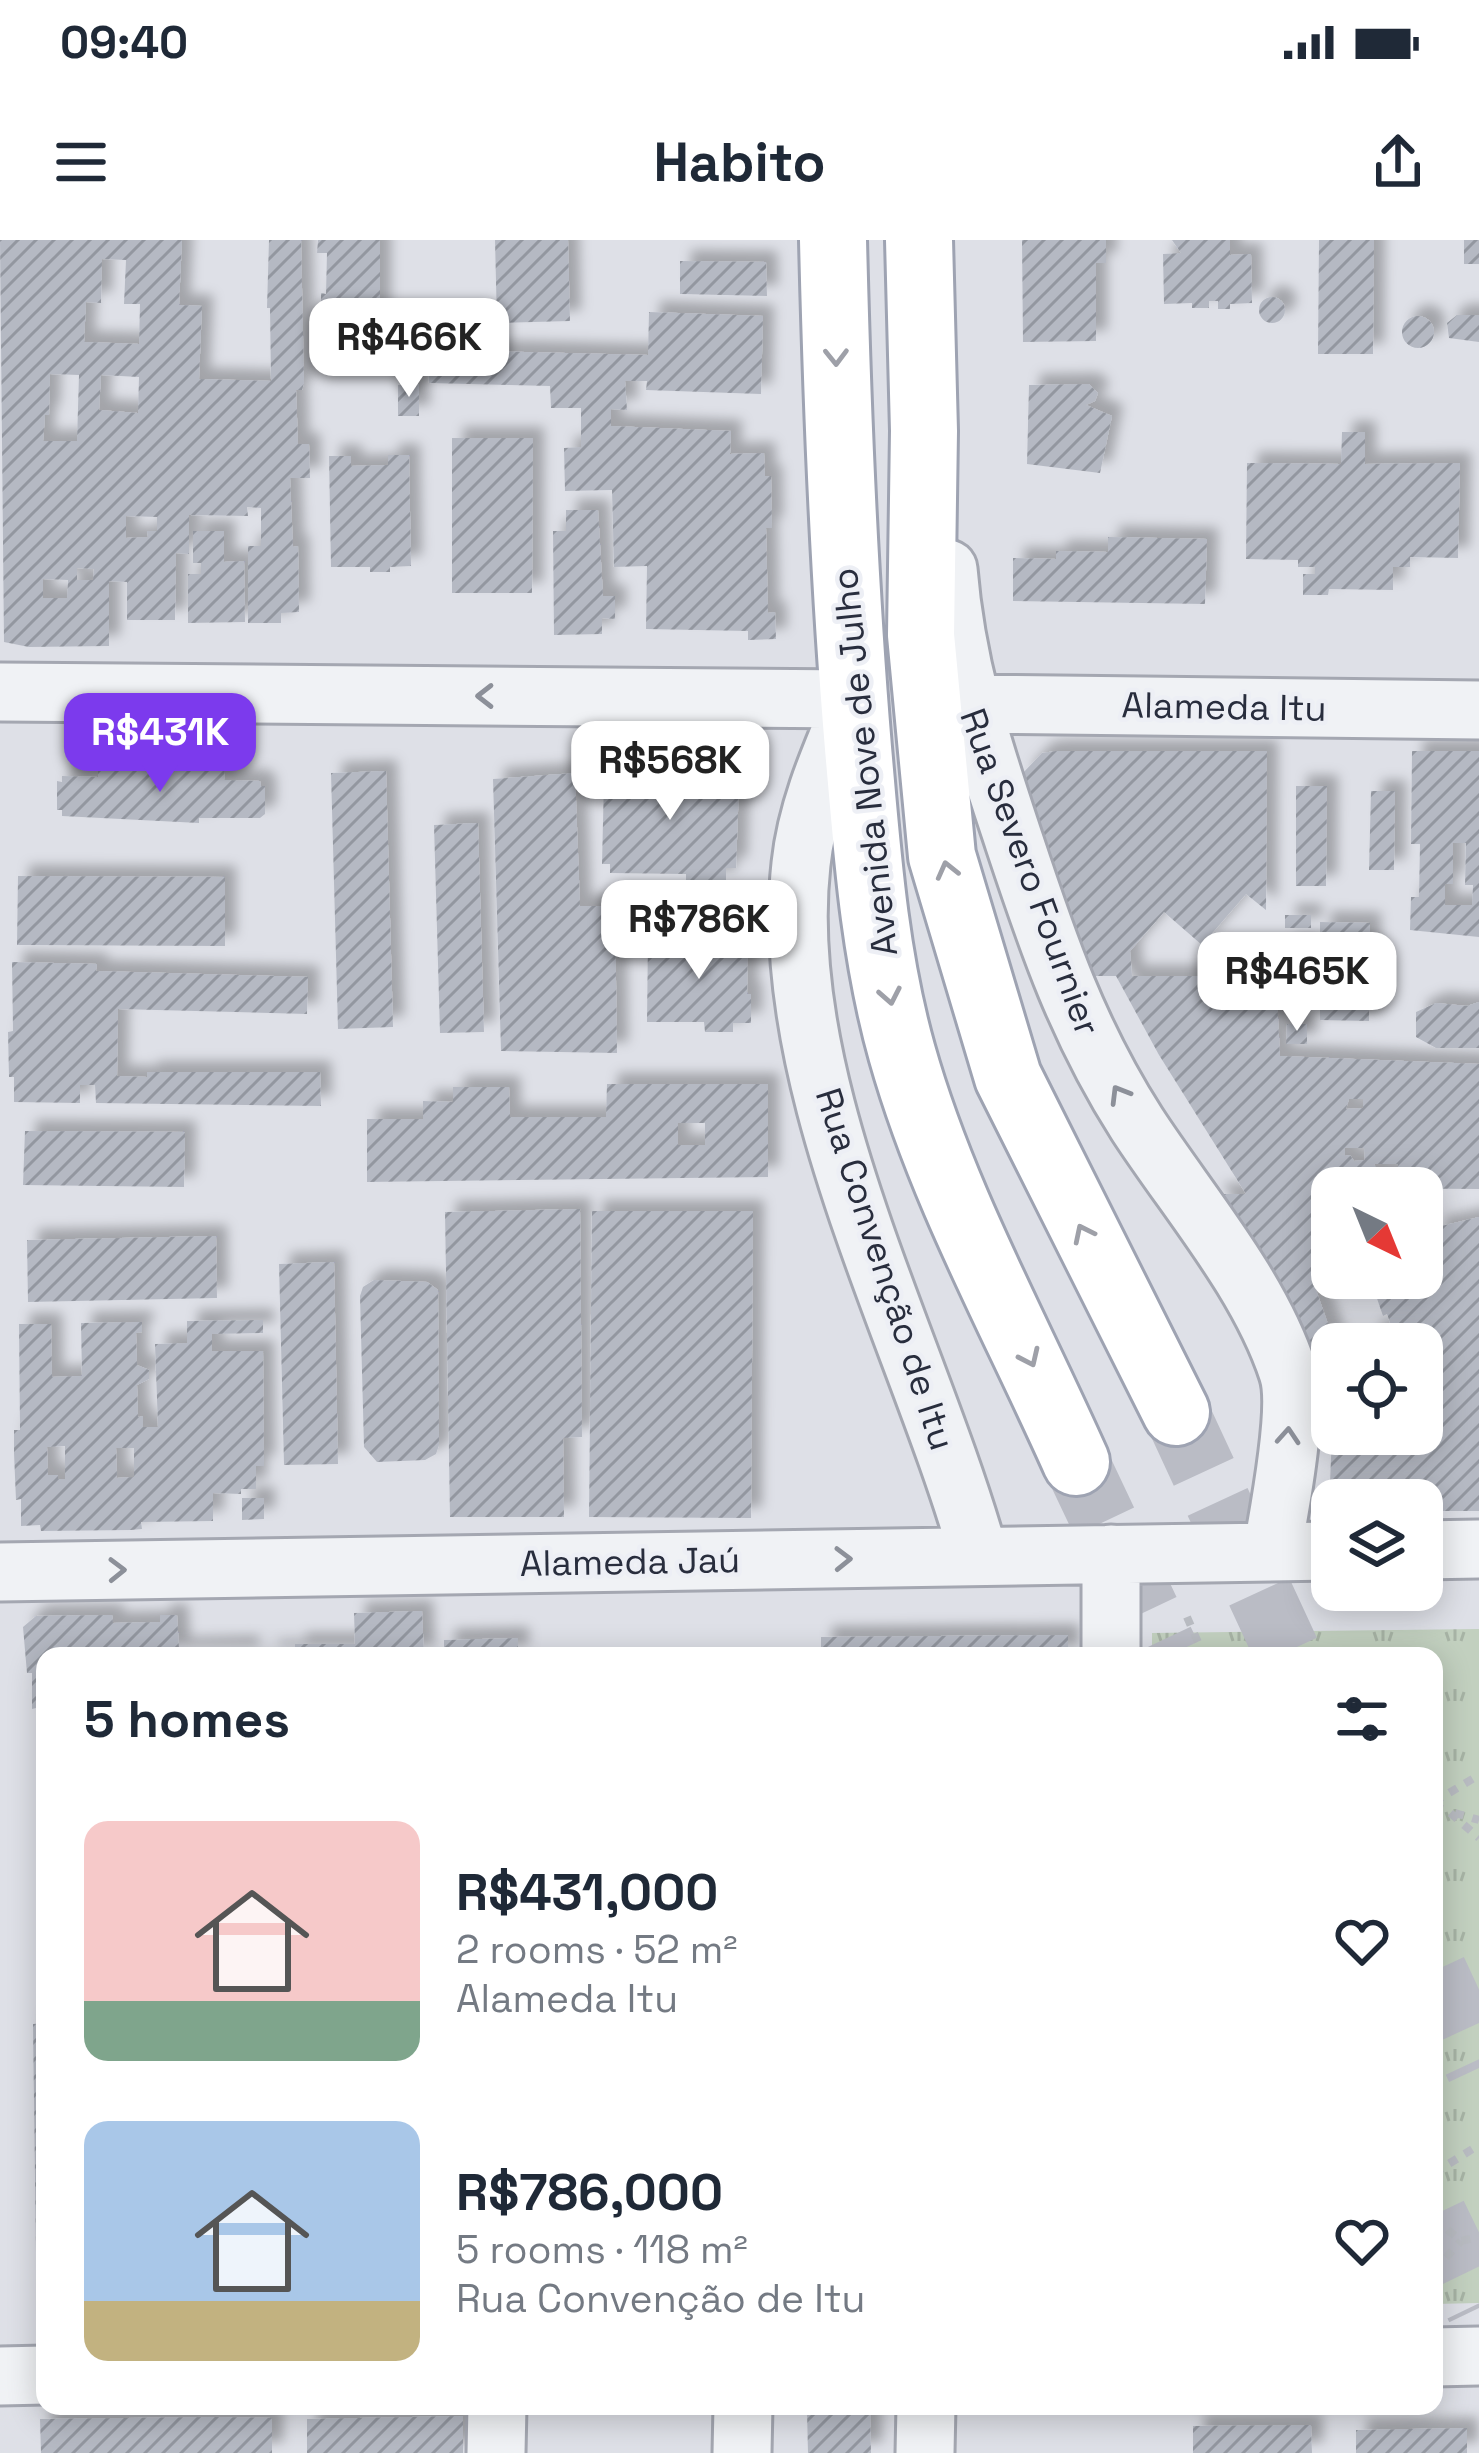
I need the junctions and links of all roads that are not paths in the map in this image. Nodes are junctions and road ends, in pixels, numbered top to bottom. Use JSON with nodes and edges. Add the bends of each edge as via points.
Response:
{"nodes":[{"id":1,"x":833,"y":240,"type":"edge"},
{"id":2,"x":920,"y":240,"type":"edge"},
{"id":3,"x":924,"y":431,"type":"junction"},
{"id":4,"x":0,"y":692,"type":"edge"},
{"id":5,"x":854,"y":699,"type":"junction"},
{"id":6,"x":969,"y":704,"type":"junction"},
{"id":7,"x":1479,"y":710,"type":"edge"},
{"id":8,"x":1176,"y":1412,"type":"tunnel mouth"},
{"id":9,"x":1076,"y":1462,"type":"tunnel mouth"},
{"id":10,"x":1479,"y":1549,"type":"edge"},
{"id":11,"x":1443,"y":1550,"type":"edge"},
{"id":12,"x":1311,"y":1551,"type":"edge"},
{"id":13,"x":1272,"y":1552,"type":"junction"},
{"id":14,"x":1112,"y":1554,"type":"junction"},
{"id":15,"x":979,"y":1556,"type":"junction"},
{"id":16,"x":0,"y":1572,"type":"edge"},
{"id":17,"x":1112,"y":1647,"type":"edge"},
{"id":18,"x":1443,"y":2356,"type":"edge"},
{"id":19,"x":1479,"y":2356,"type":"edge"},
{"id":20,"x":36,"y":2375,"type":"edge"},
{"id":21,"x":0,"y":2376,"type":"edge"},
{"id":22,"x":497,"y":2415,"type":"edge"},
{"id":23,"x":742,"y":2415,"type":"edge"},
{"id":24,"x":926,"y":2415,"type":"edge"},
{"id":25,"x":496,"y":2453,"type":"edge"},
{"id":26,"x":742,"y":2453,"type":"edge"},
{"id":27,"x":925,"y":2453,"type":"edge"}],
"edges":[{"from":1,"to":5,"type":"main road","name":"Avenida Nove de Julho","one_way":true},
{"from":2,"to":3,"type":"main road","name":"Avenida Nove de Julho"},
{"from":3,"to":6,"type":"street","name":"Rua Severo Fournier","via":[[940,454],[953,635]]},
{"from":8,"to":3,"type":"main road","name":"Avenida Nove de Julho","one_way":true,"via":[[1008,1077],[942,856],[921,635]]},
{"from":5,"to":4,"type":"street","one_way":true},
{"from":5,"to":9,"type":"main road","name":"Avenida Nove de Julho","one_way":true,"via":[[871,894],[901,1050],[936,1158]]},
{"from":5,"to":15,"type":"street","name":"Rua Convenção de Itu","via":[[817,790],[801,860],[805,1003],[841,1158]]},
{"from":6,"to":7,"type":"street","name":"Alameda Itu"},
{"from":13,"to":6,"type":"street","name":"Rua Severo Fournier","one_way":true,"via":[[1290,1376],[1268,1324],[1094,1052],[1060,981]]},
{"from":10,"to":11,"type":"street"},
{"from":12,"to":13,"type":"street","name":"Alameda Jaú"},
{"from":13,"to":14,"type":"street","name":"Alameda Jaú"},
{"from":14,"to":15,"type":"street","name":"Alameda Jaú"},
{"from":14,"to":17,"type":"street"},
{"from":16,"to":15,"type":"street","name":"Alameda Jaú","one_way":true},
{"from":18,"to":19,"type":"street"},
{"from":20,"to":21,"type":"street"},
{"from":22,"to":25,"type":"street"},
{"from":23,"to":26,"type":"street"},
{"from":24,"to":27,"type":"street"}]}
